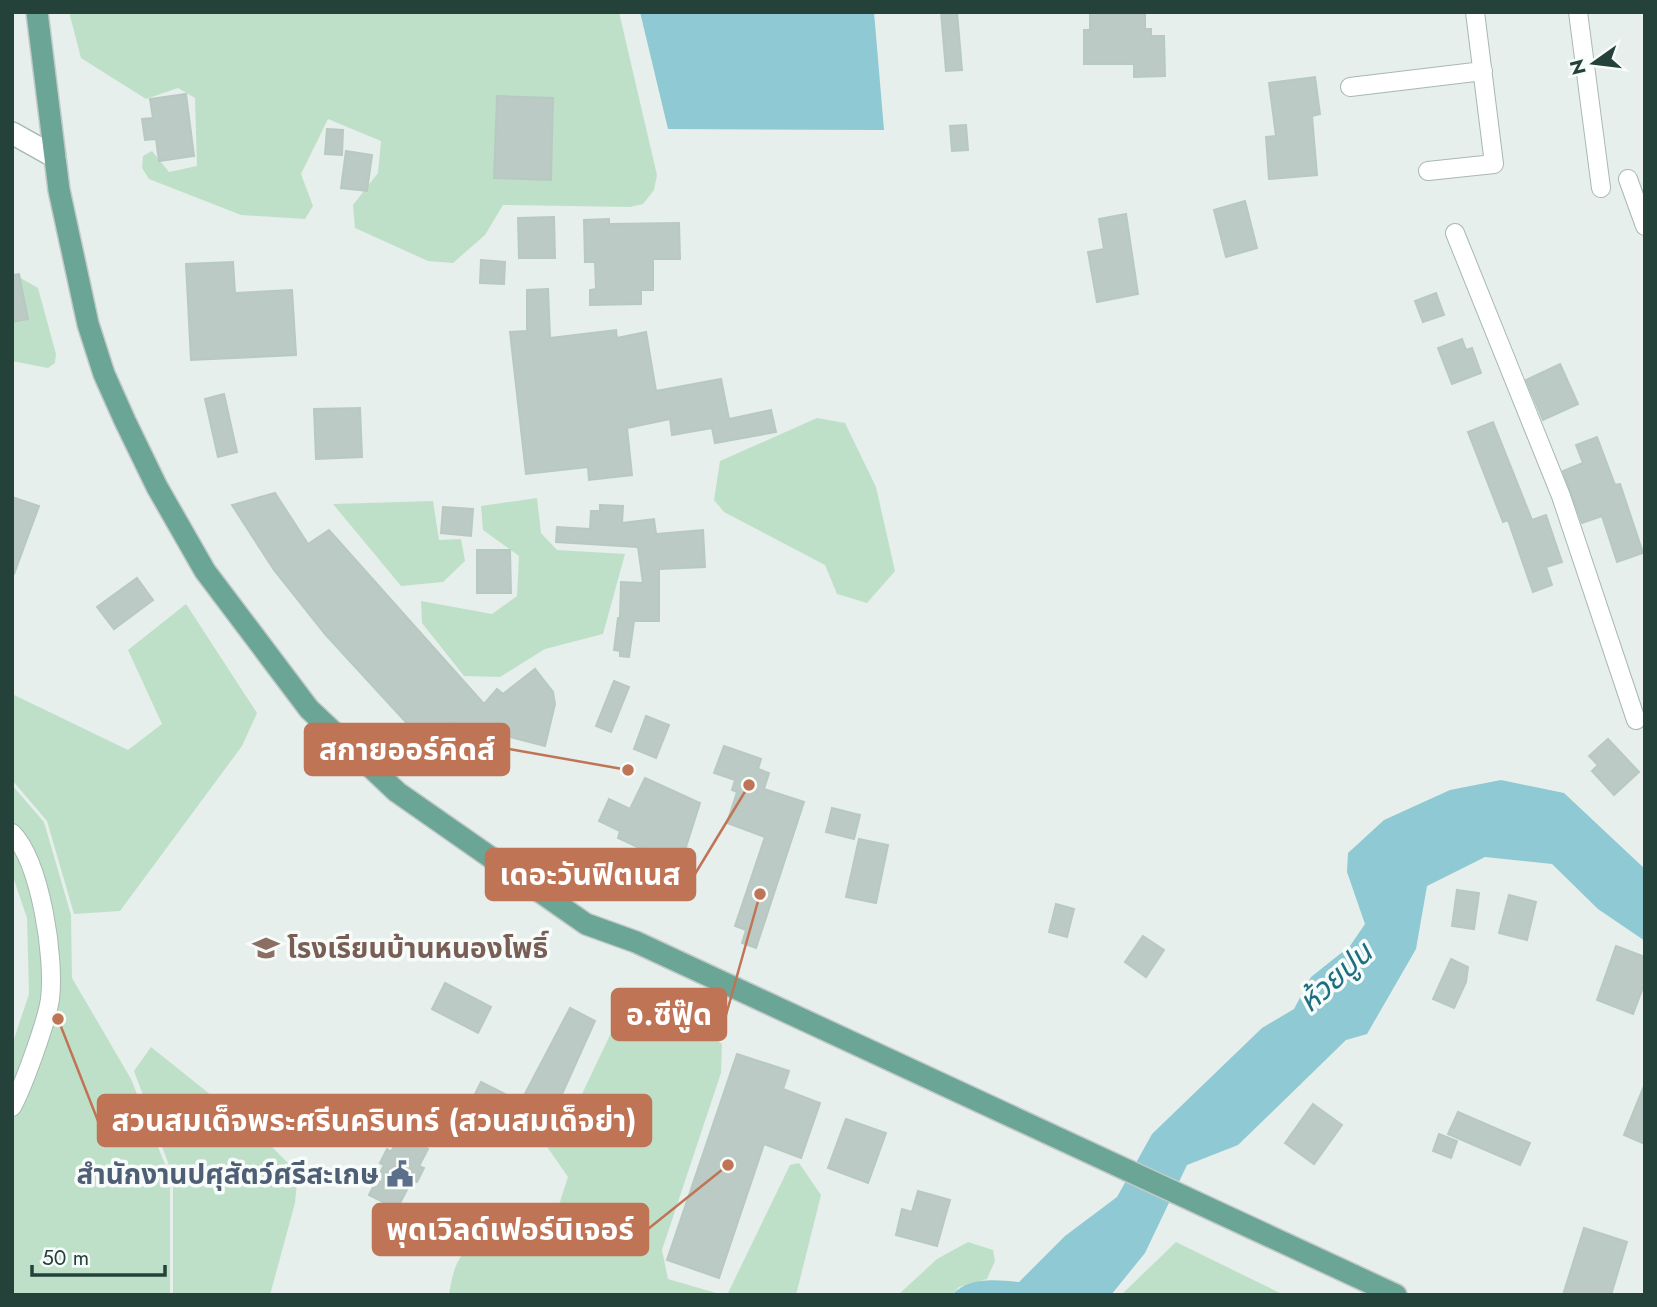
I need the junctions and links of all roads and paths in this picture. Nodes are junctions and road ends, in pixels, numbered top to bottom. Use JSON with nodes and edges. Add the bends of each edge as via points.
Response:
{"nodes":[{"id":1,"x":37,"y":12,"type":"edge"},
{"id":2,"x":1475,"y":12,"type":"edge"},
{"id":3,"x":1578,"y":12,"type":"edge"},
{"id":4,"x":1483,"y":71,"type":"junction"},
{"id":5,"x":1350,"y":87,"type":"dead end"},
{"id":6,"x":12,"y":133,"type":"edge"},
{"id":7,"x":12,"y":150,"type":"edge"},
{"id":8,"x":55,"y":158,"type":"junction"},
{"id":9,"x":1428,"y":171,"type":"dead end"},
{"id":10,"x":1628,"y":179,"type":"dead end"},
{"id":11,"x":1601,"y":188,"type":"dead end"},
{"id":12,"x":1645,"y":226,"type":"edge"},
{"id":13,"x":1455,"y":233,"type":"dead end"},
{"id":14,"x":1636,"y":720,"type":"dead end"},
{"id":15,"x":12,"y":833,"type":"edge"},
{"id":16,"x":12,"y":1107,"type":"edge"},
{"id":17,"x":1396,"y":1295,"type":"edge"}],
"edges":[{"from":1,"to":8,"type":"main road"},
{"from":2,"to":4,"type":"street"},
{"from":3,"to":11,"type":"street"},
{"from":4,"to":5,"type":"street"},
{"from":4,"to":9,"type":"street","via":[[1494,164]]},
{"from":6,"to":8,"type":"main road"},
{"from":7,"to":8,"type":"main road"},
{"from":8,"to":17,"type":"main road","via":[[88,324],[104,374],[157,487],[205,571],[309,709],[397,792],[586,924],[636,942]]},
{"from":10,"to":12,"type":"street"},
{"from":13,"to":14,"type":"street","via":[[1560,496]]},
{"from":15,"to":16,"type":"street","via":[[22,843],[47,921],[50,999]]}]}
